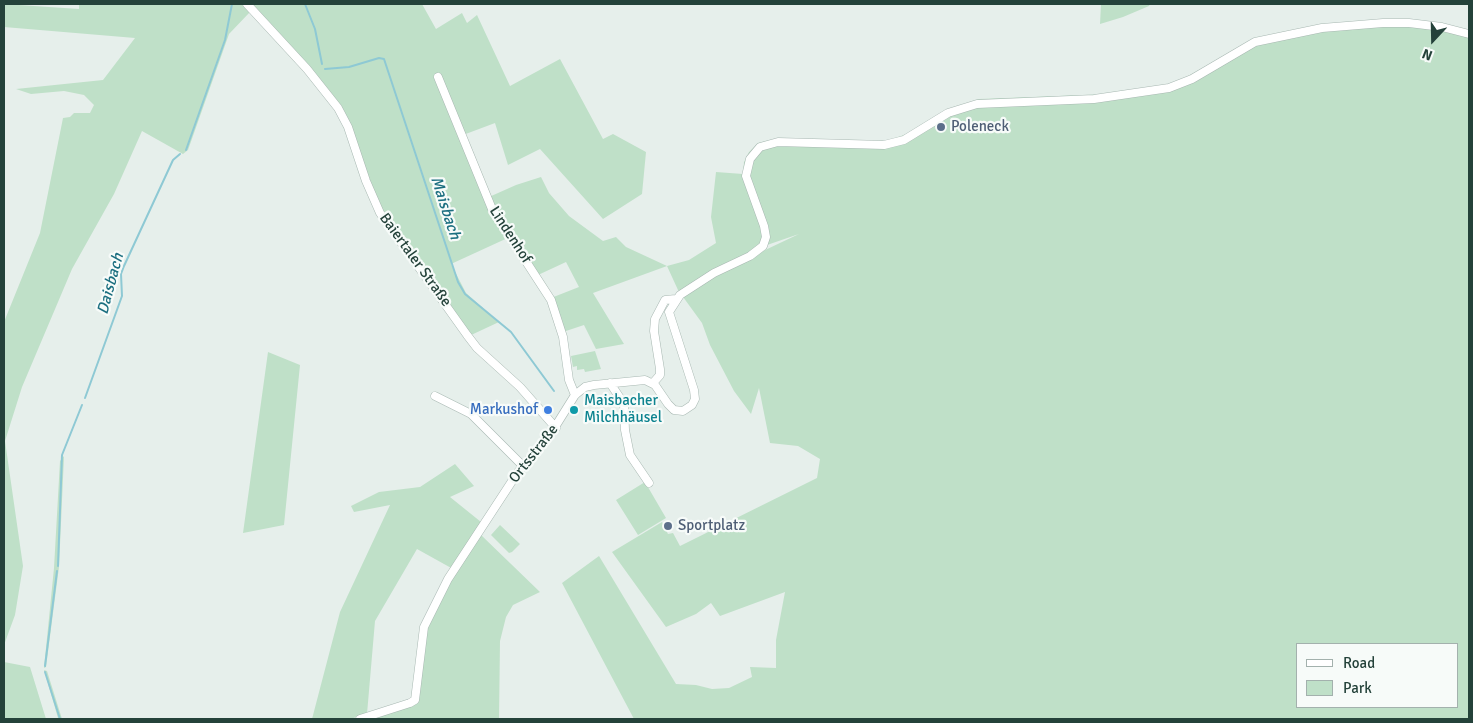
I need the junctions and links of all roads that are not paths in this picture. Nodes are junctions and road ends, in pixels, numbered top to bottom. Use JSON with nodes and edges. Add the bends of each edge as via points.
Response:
{"nodes":[{"id":1,"x":247,"y":4,"type":"edge"},
{"id":2,"x":1469,"y":34,"type":"edge"},
{"id":3,"x":438,"y":77,"type":"dead end"},
{"id":4,"x":678,"y":297,"type":"junction"},
{"id":5,"x":610,"y":383,"type":"junction"},
{"id":6,"x":653,"y":383,"type":"junction"},
{"id":7,"x":575,"y":395,"type":"junction"},
{"id":8,"x":435,"y":396,"type":"dead end"},
{"id":9,"x":556,"y":428,"type":"junction"},
{"id":10,"x":522,"y":466,"type":"junction"},
{"id":11,"x":649,"y":483,"type":"dead end"},
{"id":12,"x":360,"y":719,"type":"edge"}],
"edges":[{"from":1,"to":9,"type":"street","name":"Baiertaler Straße","via":[[338,108],[384,219],[467,335]]},
{"from":2,"to":4,"type":"street","via":[[1409,23],[1322,28],[1255,42],[1192,79],[1169,88],[1094,99],[976,104],[948,113],[904,140],[884,145],[772,142],[754,152],[746,176],[764,226],[764,246]]},
{"from":3,"to":7,"type":"street","name":"Lindenhof","via":[[492,209],[550,300],[563,338],[569,380]]},
{"from":4,"to":6,"type":"street","via":[[665,300],[655,319],[660,375]]},
{"from":4,"to":6,"type":"street","via":[[669,317],[694,390],[693,403],[686,410],[674,410]]},
{"from":5,"to":6,"type":"street","via":[[644,380]]},
{"from":5,"to":7,"type":"street","via":[[585,387]]},
{"from":5,"to":11,"type":"street","via":[[624,404],[630,455]]},
{"from":7,"to":9,"type":"street","name":"Ortsstraße"},
{"from":8,"to":10,"type":"street","via":[[471,414]]},
{"from":9,"to":10,"type":"street","name":"Ortsstraße"},
{"from":10,"to":12,"type":"street","name":"Ortsstraße","via":[[448,579],[424,627],[415,700]]}]}
